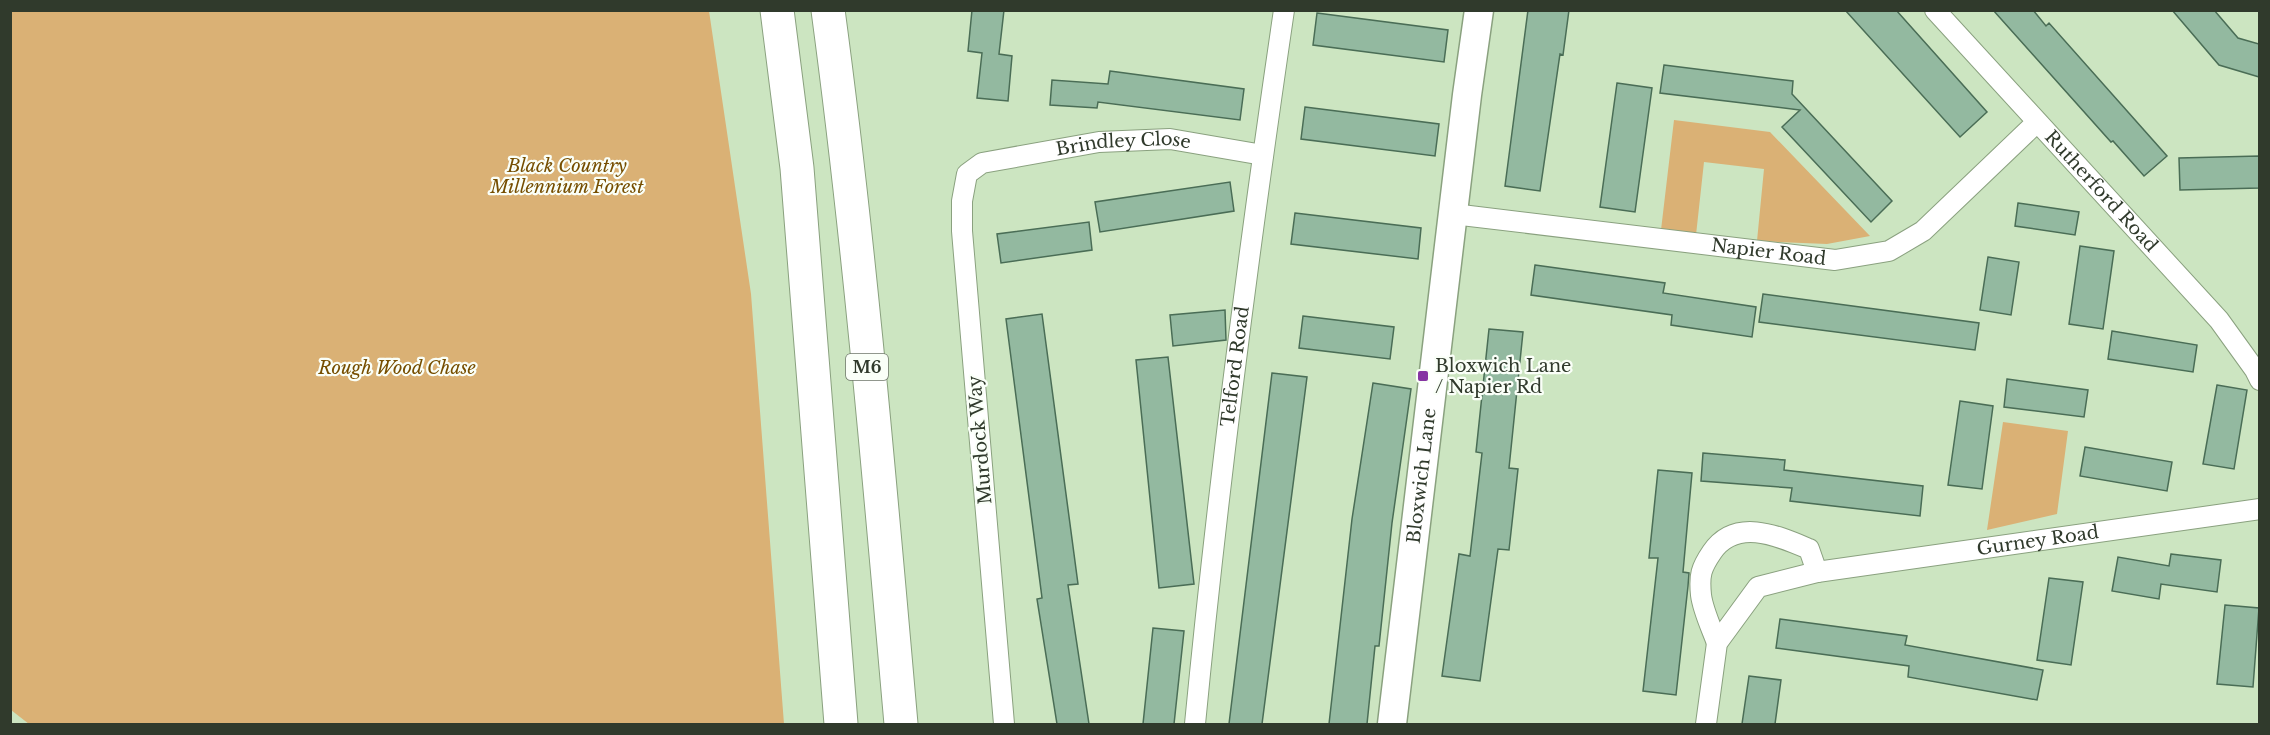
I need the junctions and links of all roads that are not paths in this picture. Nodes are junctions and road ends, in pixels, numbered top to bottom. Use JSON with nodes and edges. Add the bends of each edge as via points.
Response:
{"nodes":[{"id":1,"x":777,"y":10,"type":"edge"},
{"id":2,"x":828,"y":10,"type":"edge"},
{"id":3,"x":1284,"y":10,"type":"edge"},
{"id":4,"x":1479,"y":10,"type":"edge"},
{"id":5,"x":1935,"y":10,"type":"edge"},
{"id":6,"x":2036,"y":123,"type":"junction"},
{"id":7,"x":1263,"y":155,"type":"junction"},
{"id":8,"x":982,"y":163,"type":"joint"},
{"id":9,"x":1453,"y":214,"type":"junction"},
{"id":10,"x":2259,"y":380,"type":"edge"},
{"id":11,"x":2259,"y":509,"type":"edge"},
{"id":12,"x":1817,"y":572,"type":"junction"},
{"id":13,"x":1718,"y":644,"type":"junction"},
{"id":14,"x":840,"y":724,"type":"edge"},
{"id":15,"x":901,"y":724,"type":"edge"},
{"id":16,"x":1004,"y":724,"type":"edge"},
{"id":17,"x":1196,"y":724,"type":"edge"},
{"id":18,"x":1392,"y":724,"type":"edge"},
{"id":19,"x":1706,"y":724,"type":"edge"}],
"edges":[{"from":1,"to":14,"type":"highway","via":[[797,168]]},
{"from":2,"to":15,"type":"highway","number":"M6","via":[[879,478]]},
{"from":3,"to":7,"type":"street","name":"Telford Road"},
{"from":4,"to":9,"type":"street","name":"Bloxwich Lane"},
{"from":5,"to":6,"type":"street","name":"Rutherford Road"},
{"from":6,"to":9,"type":"street","name":"Napier Road","via":[[1923,231],[1889,251],[1835,260]]},
{"from":6,"to":10,"type":"street","name":"Rutherford Road","via":[[2218,320]]},
{"from":7,"to":8,"type":"street","name":"Brindley Close","via":[[1170,139],[1099,142]]},
{"from":7,"to":17,"type":"street","name":"Telford Road"},
{"from":8,"to":16,"type":"street","name":"Murdock Way","via":[[967,174],[962,231]]},
{"from":9,"to":18,"type":"street","name":"Bloxwich Lane"},
{"from":11,"to":12,"type":"street","name":"Gurney Road"},
{"from":12,"to":13,"type":"street","name":"Gurney Road","via":[[1758,587]]},
{"from":12,"to":13,"type":"street","name":"Gurney Road","via":[[1809,549],[1779,536],[1749,531],[1720,541],[1702,567],[1701,587]]},
{"from":13,"to":19,"type":"street","name":"Gurney Road"}]}
